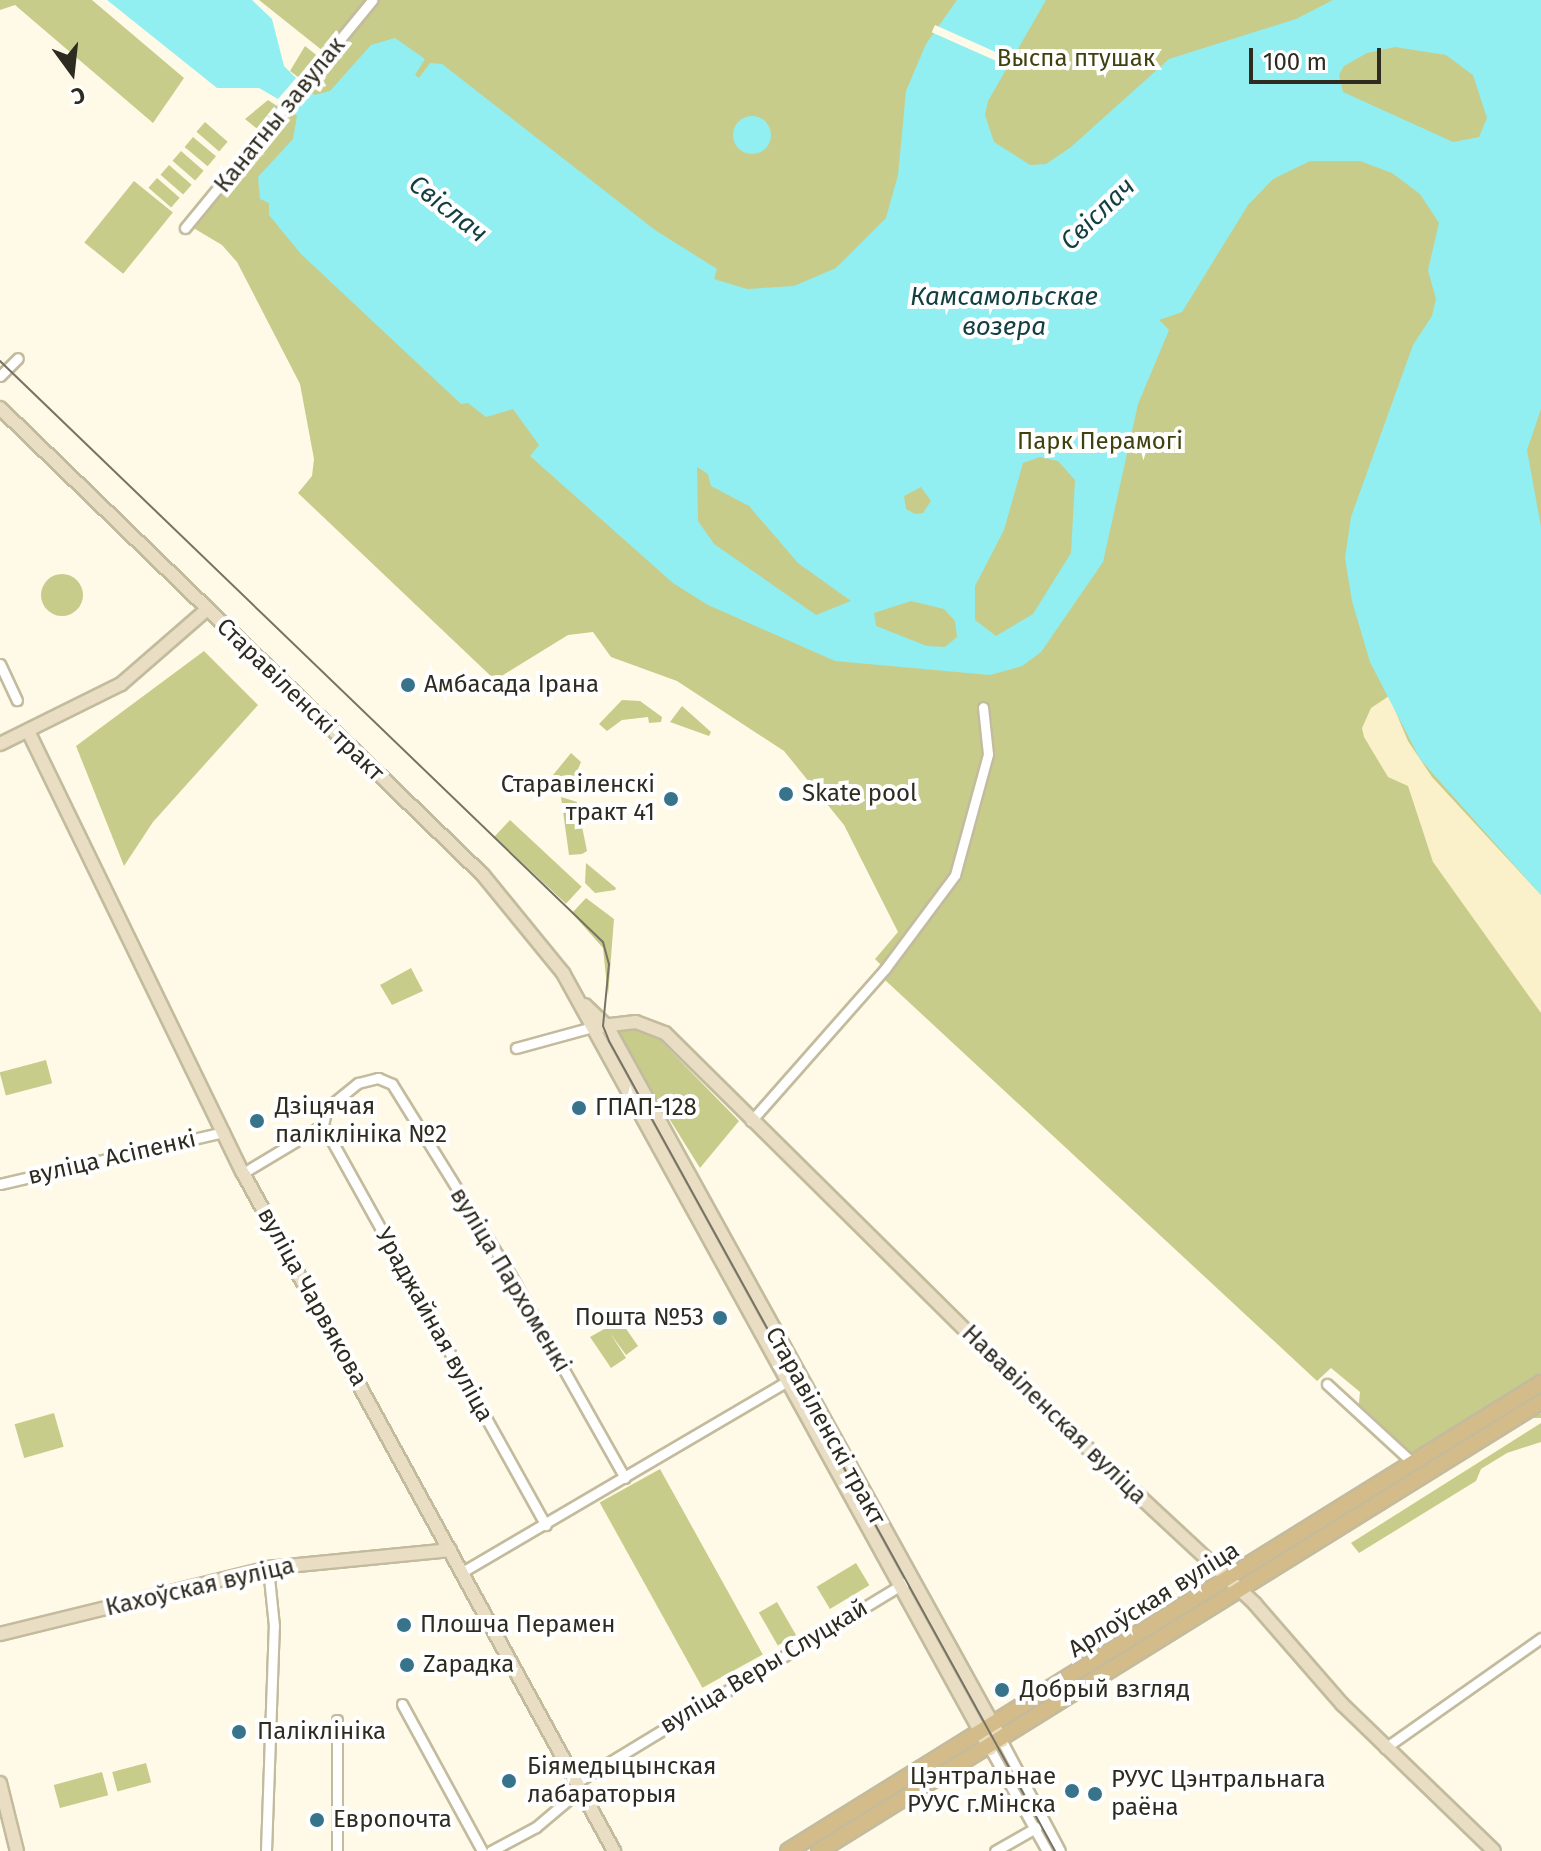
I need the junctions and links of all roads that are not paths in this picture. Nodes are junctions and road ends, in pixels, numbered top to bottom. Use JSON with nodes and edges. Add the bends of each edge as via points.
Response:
{"nodes":[{"id":1,"x":372,"y":0,"type":"edge"},
{"id":2,"x":185,"y":228,"type":"dead end"},
{"id":3,"x":18,"y":358,"type":"dead end"},
{"id":4,"x":0,"y":376,"type":"edge"},
{"id":5,"x":0,"y":408,"type":"edge"},
{"id":6,"x":206,"y":610,"type":"junction"},
{"id":7,"x":0,"y":664,"type":"edge"},
{"id":8,"x":17,"y":700,"type":"dead end"},
{"id":9,"x":983,"y":707,"type":"dead end"},
{"id":10,"x":29,"y":733,"type":"junction"},
{"id":11,"x":0,"y":744,"type":"edge"},
{"id":12,"x":585,"y":1005,"type":"junction"},
{"id":13,"x":607,"y":1026,"type":"junction"},
{"id":14,"x":593,"y":1027,"type":"junction"},
{"id":15,"x":516,"y":1048,"type":"dead end"},
{"id":16,"x":751,"y":1121,"type":"junction"},
{"id":17,"x":323,"y":1125,"type":"junction"},
{"id":18,"x":224,"y":1132,"type":"junction"},
{"id":19,"x":243,"y":1173,"type":"junction"},
{"id":20,"x":0,"y":1184,"type":"edge"},
{"id":21,"x":791,"y":1378,"type":"junction"},
{"id":22,"x":1541,"y":1383,"type":"edge"},
{"id":23,"x":1327,"y":1384,"type":"dead end"},
{"id":24,"x":1541,"y":1402,"type":"edge"},
{"id":25,"x":1413,"y":1463,"type":"junction"},
{"id":26,"x":625,"y":1478,"type":"junction"},
{"id":27,"x":546,"y":1525,"type":"junction"},
{"id":28,"x":450,"y":1550,"type":"junction"},
{"id":29,"x":268,"y":1568,"type":"junction"},
{"id":30,"x":462,"y":1572,"type":"junction"},
{"id":31,"x":1229,"y":1579,"type":"junction"},
{"id":32,"x":906,"y":1582,"type":"junction"},
{"id":33,"x":1240,"y":1591,"type":"junction"},
{"id":34,"x":0,"y":1634,"type":"edge"},
{"id":35,"x":1541,"y":1638,"type":"edge"},
{"id":36,"x":1048,"y":1692,"type":"junction"},
{"id":37,"x":402,"y":1704,"type":"dead end"},
{"id":38,"x":1056,"y":1707,"type":"junction"},
{"id":39,"x":337,"y":1720,"type":"dead end"},
{"id":40,"x":988,"y":1729,"type":"junction"},
{"id":41,"x":996,"y":1745,"type":"junction"},
{"id":42,"x":1385,"y":1748,"type":"junction"},
{"id":43,"x":0,"y":1784,"type":"edge"},
{"id":44,"x":579,"y":1786,"type":"junction"},
{"id":45,"x":1044,"y":1822,"type":"junction"},
{"id":46,"x":1034,"y":1828,"type":"junction"},
{"id":47,"x":1487,"y":1849,"type":"edge"},
{"id":48,"x":17,"y":1851,"type":"edge"},
{"id":49,"x":266,"y":1851,"type":"edge"},
{"id":50,"x":337,"y":1851,"type":"edge"},
{"id":51,"x":482,"y":1851,"type":"edge"},
{"id":52,"x":491,"y":1851,"type":"edge"},
{"id":53,"x":614,"y":1851,"type":"edge"},
{"id":54,"x":788,"y":1851,"type":"edge"},
{"id":55,"x":819,"y":1851,"type":"edge"},
{"id":56,"x":995,"y":1851,"type":"edge"},
{"id":57,"x":1047,"y":1851,"type":"edge"},
{"id":58,"x":1060,"y":1851,"type":"edge"}],
"edges":[{"from":1,"to":2,"type":"street","name":"Канатны завулак"},
{"from":3,"to":4,"type":"street"},
{"from":5,"to":6,"type":"main road","name":"Старавіленскі тракт"},
{"from":6,"to":10,"type":"main road","via":[[121,684]]},
{"from":6,"to":12,"type":"main road","name":"Старавіленскі тракт","via":[[483,875]]},
{"from":7,"to":8,"type":"street"},
{"from":9,"to":16,"type":"street","via":[[988,754],[955,875],[885,969]]},
{"from":10,"to":11,"type":"main road"},
{"from":10,"to":18,"type":"main road","name":"вуліца Чарвякова"},
{"from":12,"to":13,"type":"main road","name":"Старавіленскі тракт"},
{"from":12,"to":14,"type":"main road","name":"Старавіленскі тракт"},
{"from":13,"to":14,"type":"main road","name":"Нававіленская вуліца"},
{"from":13,"to":16,"type":"main road","name":"Нававіленская вуліца","via":[[636,1022],[657,1027]]},
{"from":13,"to":21,"type":"main road","name":"Старавіленскі тракт"},
{"from":14,"to":15,"type":"street"},
{"from":14,"to":21,"type":"main road","name":"Старавіленскі тракт"},
{"from":16,"to":31,"type":"main road","name":"Нававіленская вуліца"},
{"from":17,"to":19,"type":"street"},
{"from":17,"to":26,"type":"street","name":"вуліца Пархоменкі","via":[[327,1108],[358,1083],[378,1078],[392,1084],[508,1271]]},
{"from":17,"to":27,"type":"street","name":"Ураджайная вуліца"},
{"from":18,"to":19,"type":"main road","name":"вуліца Чарвякова"},
{"from":18,"to":20,"type":"street","name":"вуліца Асіпенкі"},
{"from":19,"to":28,"type":"main road","name":"вуліца Чарвякова"},
{"from":21,"to":26,"type":"street"},
{"from":21,"to":32,"type":"main road","name":"Старавіленскі тракт"},
{"from":22,"to":25,"type":"main road","name":"Арлоўская вуліца"},
{"from":23,"to":25,"type":"street"},
{"from":24,"to":33,"type":"main road","name":"Арлоўская вуліца"},
{"from":25,"to":31,"type":"main road","name":"Арлоўская вуліца"},
{"from":26,"to":27,"type":"street"},
{"from":27,"to":30,"type":"street"},
{"from":28,"to":29,"type":"main road","name":"Кахоўская вуліца"},
{"from":28,"to":30,"type":"main road","name":"вуліца Чарвякова"},
{"from":29,"to":34,"type":"main road","name":"Кахоўская вуліца"},
{"from":29,"to":49,"type":"street","via":[[274,1626]]},
{"from":30,"to":44,"type":"main road","name":"вуліца Чарвякова"},
{"from":31,"to":33,"type":"main road","name":"Нававіленская вуліца"},
{"from":31,"to":36,"type":"main road","name":"Арлоўская вуліца"},
{"from":32,"to":40,"type":"main road","name":"Старавіленскі тракт"},
{"from":32,"to":44,"type":"street","name":"вуліца Веры Слуцкай"},
{"from":33,"to":38,"type":"main road","name":"Арлоўская вуліца"},
{"from":33,"to":42,"type":"main road","name":"Нававіленская вуліца"},
{"from":35,"to":42,"type":"street"},
{"from":36,"to":38,"type":"main road","via":[[1044,1702]]},
{"from":36,"to":40,"type":"main road","name":"Арлоўская вуліца"},
{"from":37,"to":51,"type":"street"},
{"from":38,"to":41,"type":"main road","name":"Арлоўская вуліца"},
{"from":39,"to":50,"type":"street"},
{"from":40,"to":41,"type":"main road","name":"Старавіленскі тракт"},
{"from":40,"to":54,"type":"main road","name":"Арлоўская вуліца"},
{"from":41,"to":45,"type":"street","name":"Старавіленскі тракт"},
{"from":41,"to":46,"type":"street","name":"Старавіленскі тракт"},
{"from":41,"to":55,"type":"main road","name":"Арлоўская вуліца"},
{"from":42,"to":47,"type":"main road","name":"Нававіленская вуліца"},
{"from":43,"to":48,"type":"main road"},
{"from":44,"to":52,"type":"street","name":"вуліца Веры Слуцкай","via":[[536,1827]]},
{"from":44,"to":53,"type":"main road","name":"вуліца Чарвякова"},
{"from":45,"to":46,"type":"street"},
{"from":45,"to":58,"type":"street","name":"Старавіленскі тракт"},
{"from":46,"to":56,"type":"street"},
{"from":46,"to":57,"type":"street","name":"Старавіленскі тракт"}]}
